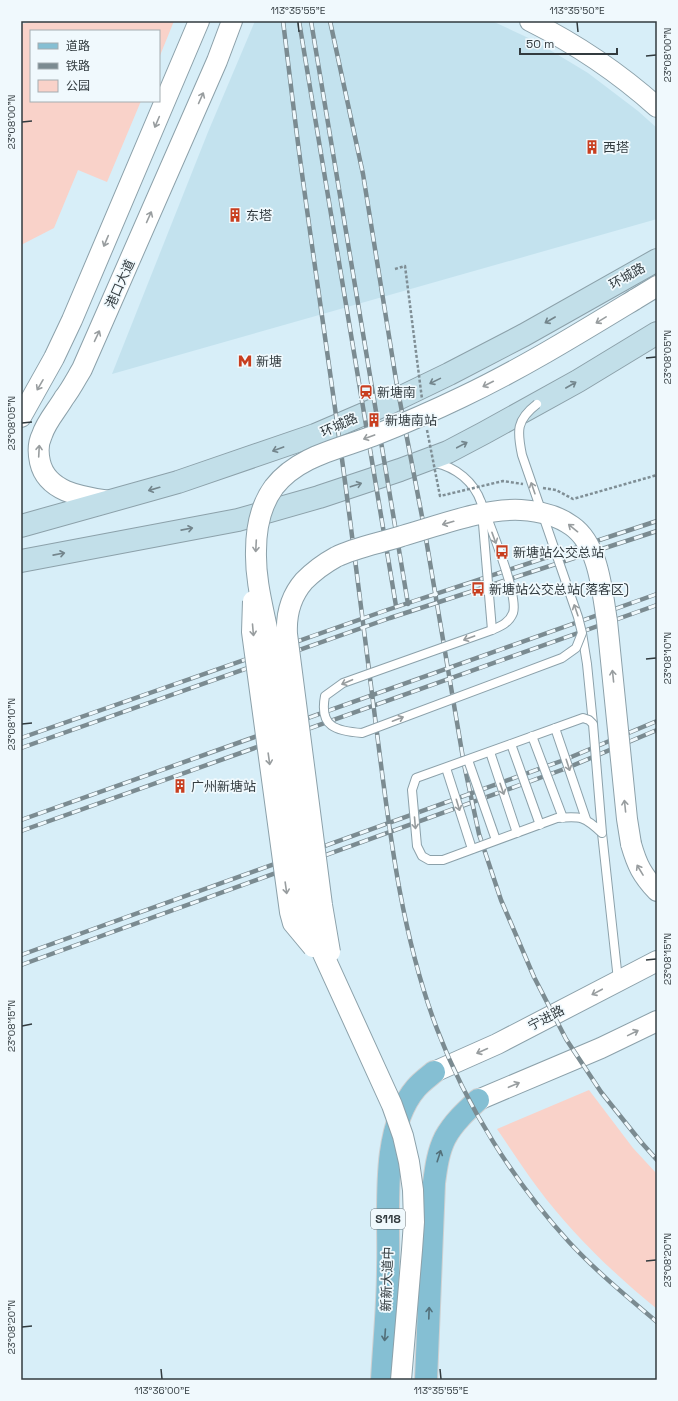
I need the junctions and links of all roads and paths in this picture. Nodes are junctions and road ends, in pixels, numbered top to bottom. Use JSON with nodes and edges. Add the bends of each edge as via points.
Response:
{"nodes":[{"id":1,"x":199,"y":21,"type":"edge"},
{"id":2,"x":232,"y":21,"type":"edge"},
{"id":3,"x":530,"y":21,"type":"edge"},
{"id":4,"x":657,"y":107,"type":"edge"},
{"id":5,"x":657,"y":260,"type":"edge"},
{"id":6,"x":395,"y":268,"type":"dead end"},
{"id":7,"x":657,"y":286,"type":"edge"},
{"id":8,"x":657,"y":333,"type":"edge"},
{"id":9,"x":54,"y":358,"type":"junction"},
{"id":10,"x":82,"y":369,"type":"junction"},
{"id":11,"x":422,"y":399,"type":"dead end"},
{"id":12,"x":537,"y":404,"type":"junction"},
{"id":13,"x":21,"y":417,"type":"edge"},
{"id":14,"x":427,"y":429,"type":"dead end"},
{"id":15,"x":400,"y":470,"type":"junction"},
{"id":16,"x":657,"y":475,"type":"edge"},
{"id":17,"x":526,"y":485,"type":"dead end"},
{"id":18,"x":541,"y":487,"type":"dead end"},
{"id":19,"x":112,"y":501,"type":"junction"},
{"id":20,"x":481,"y":502,"type":"junction"},
{"id":21,"x":21,"y":526,"type":"edge"},
{"id":22,"x":21,"y":561,"type":"edge"},
{"id":23,"x":256,"y":577,"type":"junction"},
{"id":24,"x":296,"y":594,"type":"junction"},
{"id":25,"x":492,"y":630,"type":"junction"},
{"id":26,"x":582,"y":633,"type":"junction"},
{"id":27,"x":271,"y":649,"type":"junction"},
{"id":28,"x":593,"y":724,"type":"junction"},
{"id":29,"x":555,"y":728,"type":"junction"},
{"id":30,"x":532,"y":736,"type":"junction"},
{"id":31,"x":511,"y":744,"type":"junction"},
{"id":32,"x":490,"y":752,"type":"junction"},
{"id":33,"x":468,"y":760,"type":"junction"},
{"id":34,"x":446,"y":768,"type":"junction"},
{"id":35,"x":563,"y":818,"type":"junction"},
{"id":36,"x":586,"y":820,"type":"junction"},
{"id":37,"x":540,"y":824,"type":"junction"},
{"id":38,"x":517,"y":833,"type":"junction"},
{"id":39,"x":602,"y":833,"type":"junction"},
{"id":40,"x":496,"y":840,"type":"junction"},
{"id":41,"x":472,"y":850,"type":"junction"},
{"id":42,"x":657,"y":891,"type":"edge"},
{"id":43,"x":657,"y":961,"type":"edge"},
{"id":44,"x":327,"y":964,"type":"junction"},
{"id":45,"x":618,"y":981,"type":"junction"},
{"id":46,"x":340,"y":991,"type":"junction"},
{"id":47,"x":657,"y":1021,"type":"edge"},
{"id":48,"x":434,"y":1072,"type":"joint"},
{"id":49,"x":478,"y":1100,"type":"joint"},
{"id":50,"x":388,"y":1178,"type":"junction"},
{"id":51,"x":434,"y":1183,"type":"junction"},
{"id":52,"x":382,"y":1380,"type":"edge"},
{"id":53,"x":402,"y":1380,"type":"edge"},
{"id":54,"x":426,"y":1380,"type":"edge"}],
"edges":[{"from":1,"to":9,"type":"street","one_way":true},
{"from":10,"to":2,"type":"street","name":"港口大道","one_way":true,"via":[[211,76]]},
{"from":3,"to":4,"type":"street","via":[[597,60]]},
{"from":5,"to":19,"type":"main road","name":"环城路","one_way":true,"via":[[449,374],[315,436],[178,482]]},
{"from":6,"to":11,"type":"path","bridge":true,"via":[[405,266]]},
{"from":7,"to":23,"type":"street","one_way":true,"bridge":true,"via":[[550,350],[462,398],[300,464],[287,474],[265,501],[257,533]]},
{"from":12,"to":8,"type":"main road","one_way":true},
{"from":9,"to":10,"type":"street","via":[[64,371],[74,372]]},
{"from":9,"to":13,"type":"street","one_way":true},
{"from":19,"to":10,"type":"street","name":"港口大道","one_way":true,"via":[[77,496],[64,491],[44,474],[41,465],[41,435]]},
{"from":15,"to":12,"type":"main road","one_way":true,"bridge":true,"via":[[448,452]]},
{"from":26,"to":12,"type":"lane","one_way":true,"bridge":true,"via":[[518,438],[520,424],[526,413]]},
{"from":14,"to":17,"type":"path","bridge":true,"via":[[440,496],[503,480]]},
{"from":15,"to":20,"type":"lane","bridge":true,"via":[[428,462],[445,465],[464,476],[479,495]]},
{"from":22,"to":15,"type":"main road","one_way":true,"via":[[238,520]]},
{"from":16,"to":18,"type":"path","bridge":true,"via":[[573,499],[556,490]]},
{"from":19,"to":21,"type":"main road","name":"环城路"},
{"from":20,"to":25,"type":"lane","bridge":true},
{"from":20,"to":25,"type":"lane","one_way":true,"bridge":true,"via":[[514,600],[509,620]]},
{"from":23,"to":27,"type":"street","bridge":true},
{"from":23,"to":44,"type":"street","one_way":true,"bridge":true,"via":[[252,632],[290,912],[293,923]]},
{"from":24,"to":27,"type":"street","bridge":true,"via":[[278,620]]},
{"from":42,"to":24,"type":"street","one_way":true,"bridge":true,"via":[[637,864],[631,844],[603,593],[590,549],[573,526],[561,519],[535,511],[506,510],[475,516],[336,557],[304,582]]},
{"from":24,"to":46,"type":"street","bridge":true,"via":[[286,621],[287,634],[326,934]]},
{"from":25,"to":26,"type":"lane","one_way":true,"bridge":true,"via":[[343,683],[325,696],[324,717],[332,726],[344,732],[362,733],[562,658],[576,648]]},
{"from":26,"to":28,"type":"lane","bridge":true},
{"from":27,"to":44,"type":"street","bridge":true,"via":[[306,908],[309,923]]},
{"from":28,"to":29,"type":"lane","bridge":true,"via":[[583,718]]},
{"from":28,"to":39,"type":"lane","bridge":true},
{"from":29,"to":30,"type":"lane","bridge":true},
{"from":29,"to":36,"type":"lane","one_way":true,"bridge":true},
{"from":30,"to":31,"type":"lane","bridge":true},
{"from":30,"to":35,"type":"lane","bridge":true},
{"from":31,"to":32,"type":"lane","bridge":true},
{"from":31,"to":37,"type":"lane","bridge":true},
{"from":32,"to":33,"type":"lane","bridge":true},
{"from":32,"to":38,"type":"lane","one_way":true,"bridge":true},
{"from":33,"to":34,"type":"lane","bridge":true},
{"from":33,"to":40,"type":"lane","bridge":true},
{"from":34,"to":41,"type":"lane","one_way":true,"bridge":true},
{"from":34,"to":41,"type":"lane","one_way":true,"bridge":true,"via":[[416,778],[412,790],[417,846],[422,856],[430,860],[443,860]]},
{"from":35,"to":36,"type":"lane","bridge":true,"via":[[574,816]]},
{"from":35,"to":37,"type":"lane","bridge":true},
{"from":36,"to":39,"type":"lane","bridge":true},
{"from":37,"to":38,"type":"lane","bridge":true},
{"from":38,"to":40,"type":"lane","bridge":true},
{"from":39,"to":45,"type":"lane"},
{"from":40,"to":41,"type":"lane","bridge":true},
{"from":43,"to":45,"type":"street","name":"宁进路"},
{"from":44,"to":46,"type":"street","bridge":true},
{"from":45,"to":48,"type":"street","name":"宁进路","one_way":true,"via":[[498,1044]]},
{"from":46,"to":53,"type":"street","bridge":true,"via":[[392,1105],[409,1162],[414,1222]]},
{"from":49,"to":47,"type":"street","one_way":true,"via":[[601,1048]]},
{"from":48,"to":50,"type":"main road","name":"新新大道中","number":"S118","via":[[416,1088],[403,1108],[395,1132]]},
{"from":51,"to":49,"type":"main road","one_way":true,"via":[[445,1138],[460,1117]]},
{"from":50,"to":51,"type":"main road","via":[[408,1168],[418,1168],[425,1171]]},
{"from":50,"to":52,"type":"main road","name":"新新大道中","number":"S118","one_way":true,"via":[[388,1268]]},
{"from":54,"to":51,"type":"main road","one_way":true}]}
